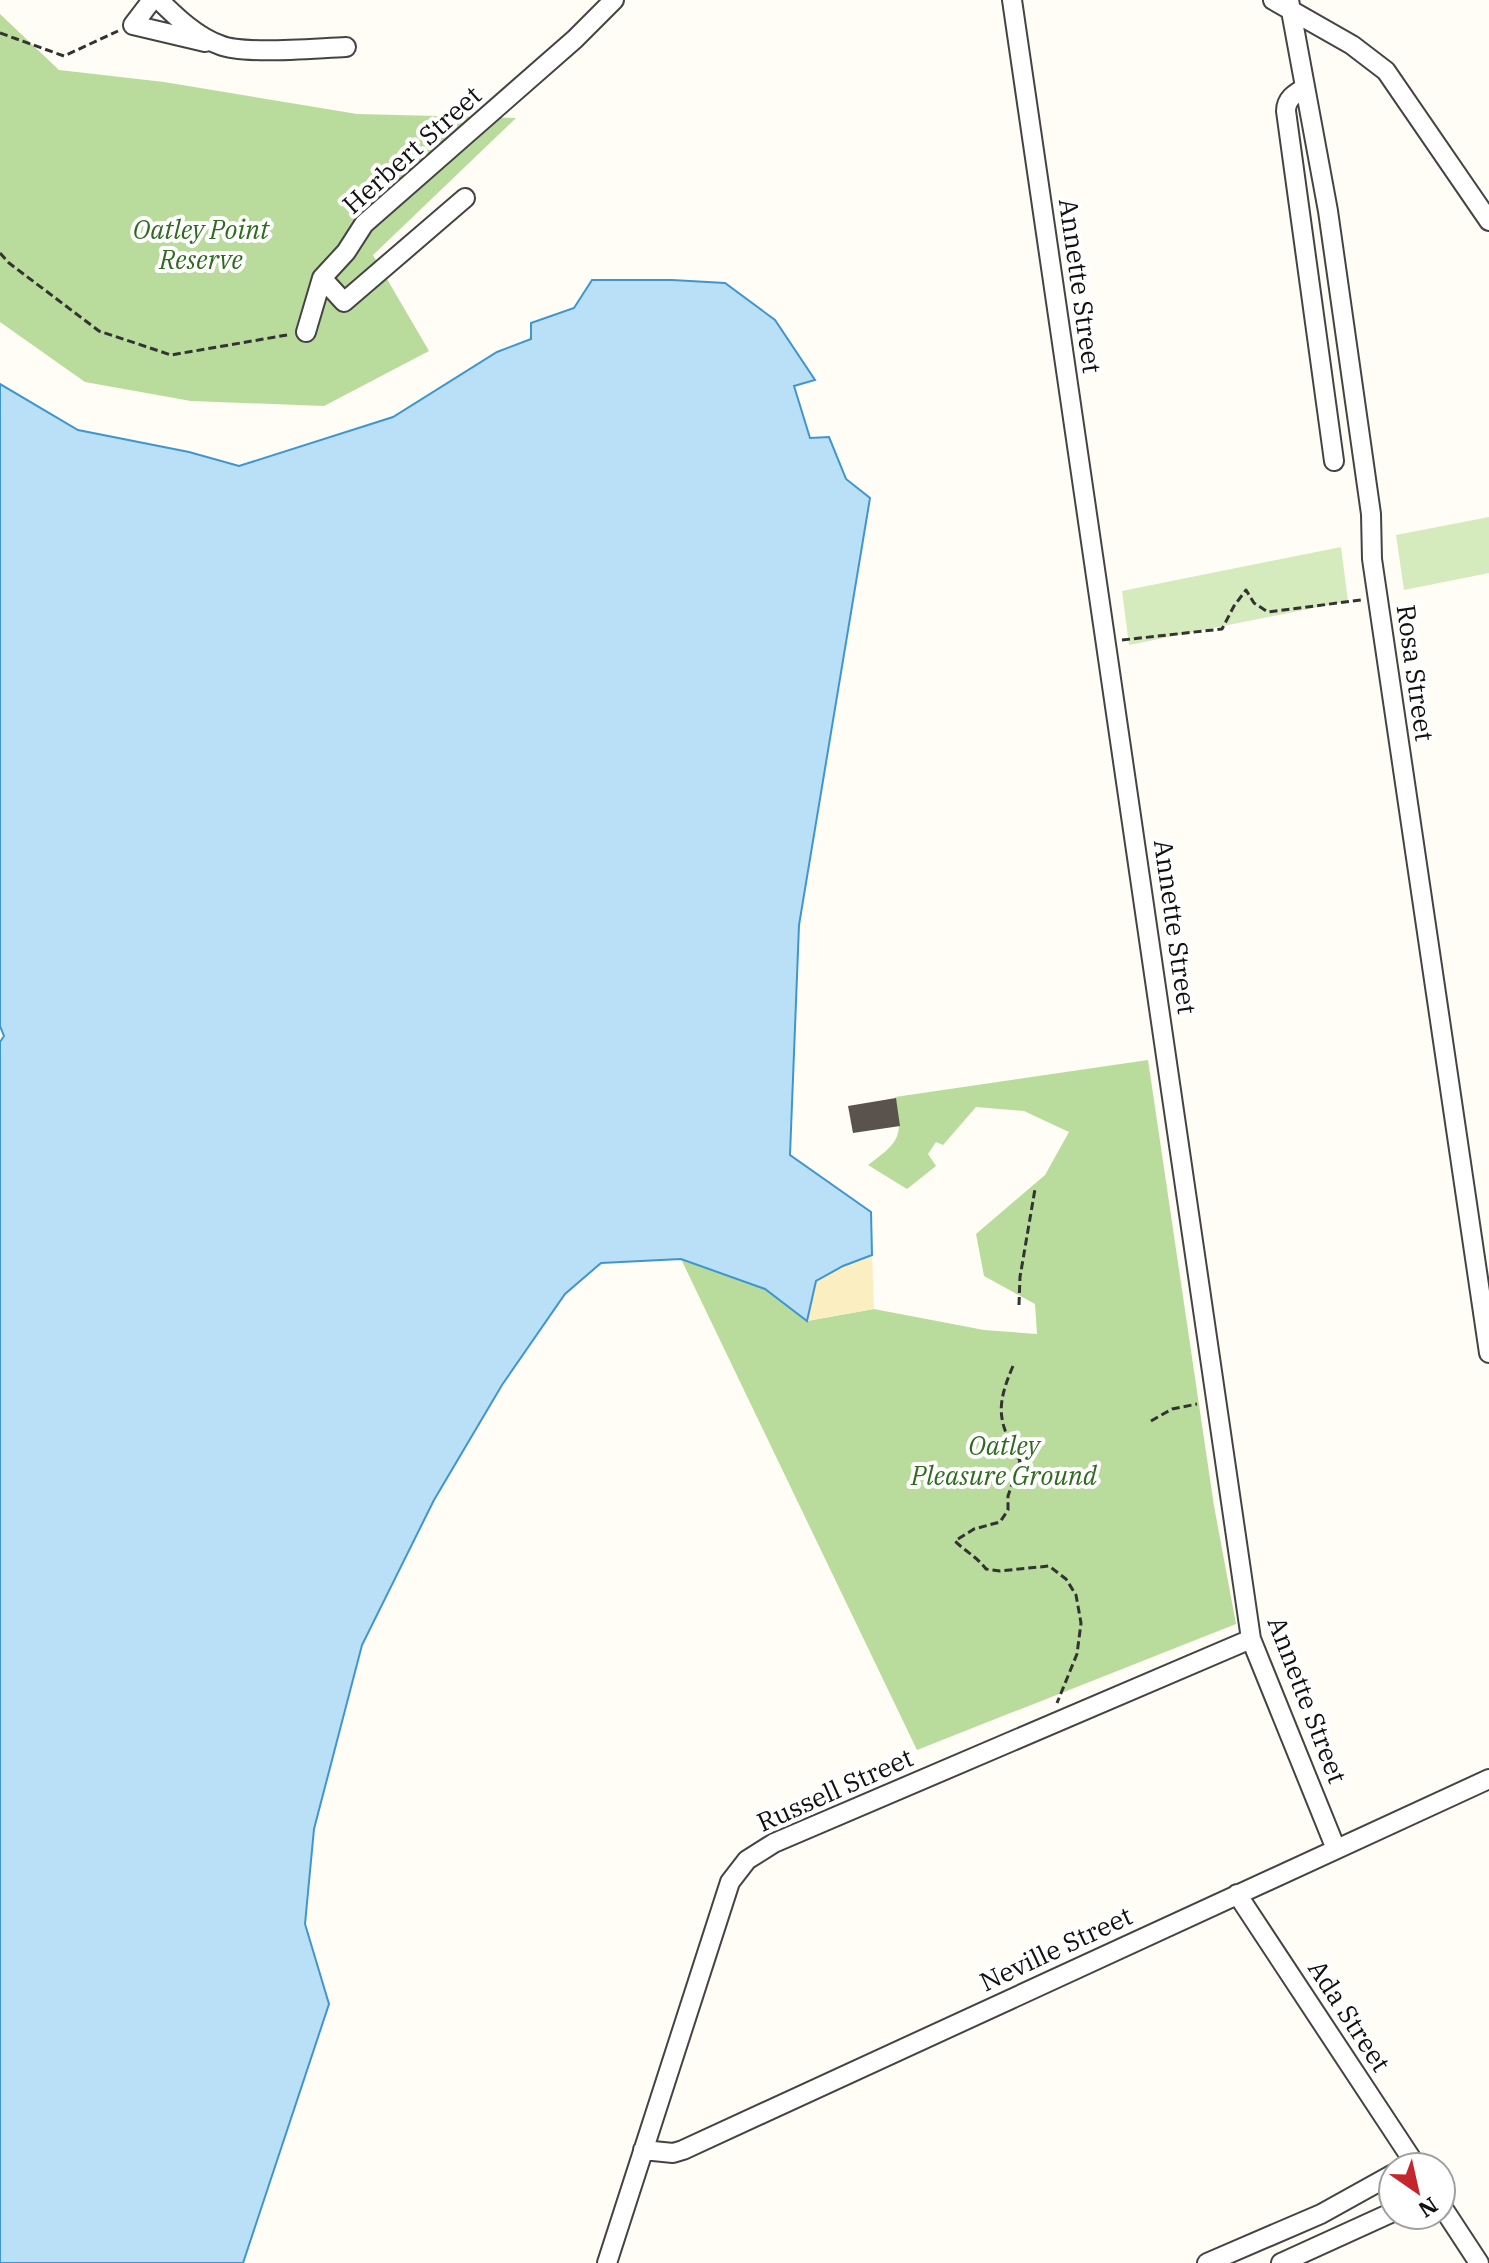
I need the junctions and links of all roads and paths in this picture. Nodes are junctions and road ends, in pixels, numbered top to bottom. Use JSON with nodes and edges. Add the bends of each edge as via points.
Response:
{"nodes":[{"id":1,"x":152,"y":0,"type":"edge"},
{"id":2,"x":159,"y":0,"type":"edge"},
{"id":3,"x":614,"y":0,"type":"edge"},
{"id":4,"x":1012,"y":0,"type":"edge"},
{"id":5,"x":1273,"y":0,"type":"edge"},
{"id":6,"x":1290,"y":6,"type":"edge"},
{"id":7,"x":133,"y":25,"type":"junction"},
{"id":8,"x":0,"y":33,"type":"edge"},
{"id":9,"x":220,"y":46,"type":"junction"},
{"id":10,"x":346,"y":47,"type":"dead end"},
{"id":11,"x":1305,"y":88,"type":"junction"},
{"id":12,"x":465,"y":198,"type":"dead end"},
{"id":13,"x":1489,"y":221,"type":"edge"},
{"id":14,"x":0,"y":253,"type":"edge"},
{"id":15,"x":322,"y":278,"type":"junction"},
{"id":16,"x":306,"y":332,"type":"joint"},
{"id":17,"x":1334,"y":461,"type":"dead end"},
{"id":18,"x":1378,"y":597,"type":"junction"},
{"id":19,"x":1106,"y":642,"type":"junction"},
{"id":20,"x":1035,"y":1189,"type":"dead end"},
{"id":21,"x":1019,"y":1305,"type":"dead end"},
{"id":22,"x":1489,"y":1353,"type":"edge"},
{"id":23,"x":1013,"y":1366,"type":"dead end"},
{"id":24,"x":1217,"y":1400,"type":"junction"},
{"id":25,"x":1151,"y":1421,"type":"dead end"},
{"id":26,"x":1251,"y":1639,"type":"junction"},
{"id":27,"x":1053,"y":1723,"type":"junction"},
{"id":28,"x":1489,"y":1779,"type":"edge"},
{"id":29,"x":1336,"y":1849,"type":"junction"},
{"id":30,"x":1237,"y":1894,"type":"junction"},
{"id":31,"x":643,"y":2150,"type":"junction"},
{"id":32,"x":1403,"y":2151,"type":"edge"},
{"id":33,"x":1377,"y":2183,"type":"edge"},
{"id":34,"x":1377,"y":2219,"type":"edge"},
{"id":35,"x":1457,"y":2229,"type":"edge"},
{"id":36,"x":607,"y":2263,"type":"edge"},
{"id":37,"x":1207,"y":2263,"type":"edge"},
{"id":38,"x":1281,"y":2263,"type":"edge"},
{"id":39,"x":1479,"y":2263,"type":"edge"}],
"edges":[{"from":1,"to":7,"type":"street"},
{"from":2,"to":9,"type":"street"},
{"from":3,"to":15,"type":"street","name":"Herbert Street","via":[[364,224]]},
{"from":4,"to":19,"type":"street","name":"Annette Street"},
{"from":5,"to":6,"type":"street"},
{"from":6,"to":11,"type":"street","name":"Rosa Street"},
{"from":6,"to":13,"type":"street","via":[[1386,71]]},
{"from":7,"to":8,"type":"path","via":[[64,56]]},
{"from":7,"to":9,"type":"street"},
{"from":9,"to":10,"type":"street"},
{"from":11,"to":17,"type":"street","via":[[1286,104],[1286,111]]},
{"from":11,"to":18,"type":"street","name":"Rosa Street","via":[[1328,211]]},
{"from":12,"to":15,"type":"street","via":[[344,302]]},
{"from":14,"to":16,"type":"path","via":[[99,331],[171,355]]},
{"from":15,"to":16,"type":"street"},
{"from":18,"to":19,"type":"path","via":[[1268,612],[1246,590],[1222,629]]},
{"from":18,"to":22,"type":"street","name":"Rosa Street"},
{"from":19,"to":24,"type":"street","name":"Annette Street"},
{"from":20,"to":21,"type":"path"},
{"from":23,"to":27,"type":"path","via":[[1001,1415],[1002,1431],[1020,1461],[1008,1510],[1000,1522],[955,1541],[986,1569],[1049,1566],[1076,1595],[1081,1623],[1077,1654]]},
{"from":24,"to":25,"type":"path","via":[[1172,1409]]},
{"from":24,"to":26,"type":"street","name":"Annette Street"},
{"from":26,"to":27,"type":"street","name":"Russell Street"},
{"from":26,"to":29,"type":"street","name":"Annette Street"},
{"from":27,"to":31,"type":"street","name":"Russell Street","via":[[774,1843],[747,1860],[730,1882]]},
{"from":28,"to":29,"type":"street","name":"Neville Street"},
{"from":29,"to":30,"type":"street","name":"Neville Street"},
{"from":30,"to":31,"type":"street","name":"Neville Street","via":[[683,2150]]},
{"from":30,"to":32,"type":"street","name":"Ada Street"},
{"from":31,"to":36,"type":"street","name":"Russell Street"},
{"from":33,"to":37,"type":"street","via":[[1321,2214]]},
{"from":34,"to":38,"type":"street"},
{"from":35,"to":39,"type":"street"}]}
